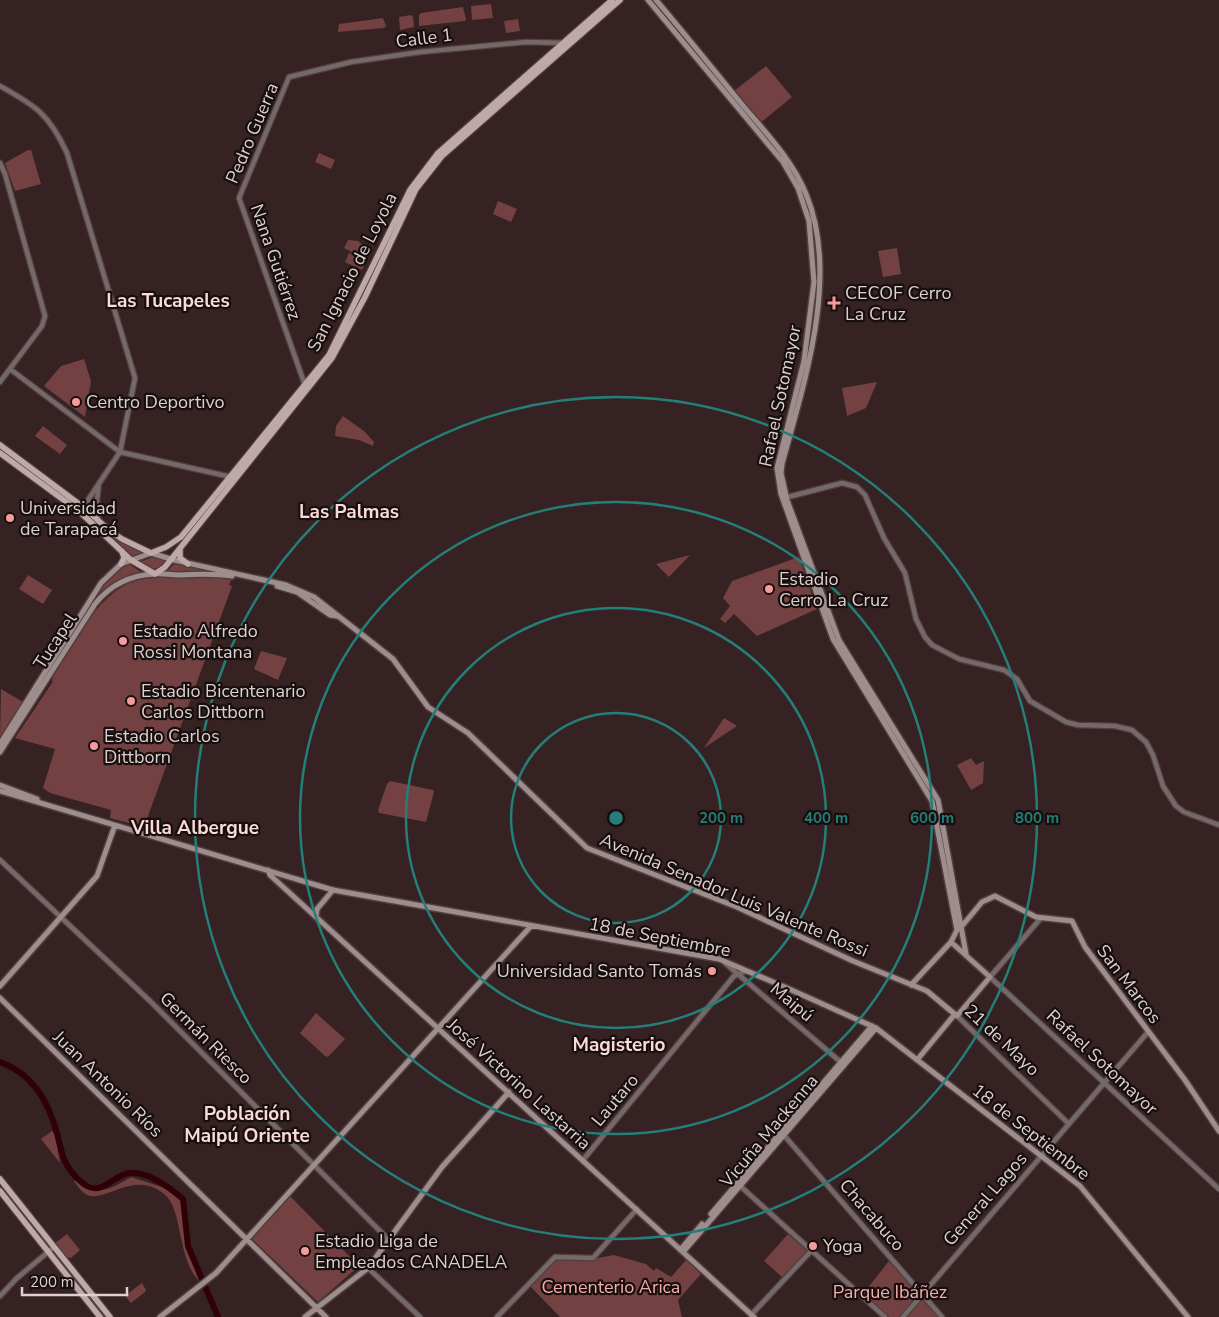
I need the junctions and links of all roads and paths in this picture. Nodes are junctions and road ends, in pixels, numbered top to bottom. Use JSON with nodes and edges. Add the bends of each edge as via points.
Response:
{"nodes":[{"id":1,"x":612,"y":0,"type":"edge"},
{"id":2,"x":620,"y":0,"type":"edge"},
{"id":3,"x":648,"y":0,"type":"edge"},
{"id":4,"x":656,"y":0,"type":"edge"},
{"id":5,"x":566,"y":44,"type":"junction"},
{"id":6,"x":289,"y":77,"type":"joint"},
{"id":7,"x":0,"y":86,"type":"edge"},
{"id":8,"x":779,"y":154,"type":"junction"},
{"id":9,"x":0,"y":163,"type":"edge"},
{"id":10,"x":239,"y":198,"type":"joint"},
{"id":11,"x":10,"y":369,"type":"junction"},
{"id":12,"x":0,"y":382,"type":"edge"},
{"id":13,"x":306,"y":389,"type":"junction"},
{"id":14,"x":107,"y":441,"type":"junction"},
{"id":15,"x":121,"y":442,"type":"junction"},
{"id":16,"x":0,"y":446,"type":"edge"},
{"id":17,"x":120,"y":452,"type":"junction"},
{"id":18,"x":0,"y":453,"type":"edge"},
{"id":19,"x":233,"y":478,"type":"junction"},
{"id":20,"x":100,"y":482,"type":"junction"},
{"id":21,"x":784,"y":498,"type":"junction"},
{"id":22,"x":82,"y":510,"type":"junction"},
{"id":23,"x":98,"y":519,"type":"junction"},
{"id":24,"x":180,"y":548,"type":"junction"},
{"id":25,"x":122,"y":551,"type":"junction"},
{"id":26,"x":151,"y":553,"type":"junction"},
{"id":27,"x":131,"y":560,"type":"junction"},
{"id":28,"x":171,"y":560,"type":"junction"},
{"id":29,"x":121,"y":564,"type":"junction"},
{"id":30,"x":188,"y":564,"type":"junction"},
{"id":31,"x":155,"y":574,"type":"junction"},
{"id":32,"x":338,"y":616,"type":"junction"},
{"id":33,"x":0,"y":744,"type":"edge"},
{"id":34,"x":0,"y":752,"type":"edge"},
{"id":35,"x":0,"y":785,"type":"edge"},
{"id":36,"x":0,"y":791,"type":"edge"},
{"id":37,"x":44,"y":803,"type":"junction"},
{"id":38,"x":116,"y":825,"type":"junction"},
{"id":39,"x":1219,"y":825,"type":"edge"},
{"id":40,"x":0,"y":860,"type":"edge"},
{"id":41,"x":268,"y":870,"type":"junction"},
{"id":42,"x":333,"y":890,"type":"junction"},
{"id":43,"x":316,"y":916,"type":"junction"},
{"id":44,"x":61,"y":917,"type":"junction"},
{"id":45,"x":1041,"y":918,"type":"junction"},
{"id":46,"x":520,"y":924,"type":"junction"},
{"id":47,"x":959,"y":924,"type":"junction"},
{"id":48,"x":531,"y":926,"type":"junction"},
{"id":49,"x":519,"y":939,"type":"junction"},
{"id":50,"x":951,"y":942,"type":"junction"},
{"id":51,"x":966,"y":955,"type":"junction"},
{"id":52,"x":722,"y":960,"type":"junction"},
{"id":53,"x":747,"y":971,"type":"junction"},
{"id":54,"x":737,"y":973,"type":"junction"},
{"id":55,"x":990,"y":977,"type":"junction"},
{"id":56,"x":911,"y":985,"type":"junction"},
{"id":57,"x":0,"y":986,"type":"edge"},
{"id":58,"x":0,"y":998,"type":"edge"},
{"id":59,"x":956,"y":1015,"type":"junction"},
{"id":60,"x":874,"y":1027,"type":"junction"},
{"id":61,"x":438,"y":1028,"type":"junction"},
{"id":62,"x":1148,"y":1032,"type":"junction"},
{"id":63,"x":917,"y":1060,"type":"junction"},
{"id":64,"x":842,"y":1063,"type":"junction"},
{"id":65,"x":1104,"y":1082,"type":"junction"},
{"id":66,"x":509,"y":1092,"type":"junction"},
{"id":67,"x":1068,"y":1123,"type":"junction"},
{"id":68,"x":1219,"y":1131,"type":"edge"},
{"id":69,"x":782,"y":1134,"type":"junction"},
{"id":70,"x":1041,"y":1156,"type":"junction"},
{"id":71,"x":583,"y":1160,"type":"junction"},
{"id":72,"x":314,"y":1165,"type":"junction"},
{"id":73,"x":0,"y":1179,"type":"edge"},
{"id":74,"x":739,"y":1185,"type":"junction"},
{"id":75,"x":1219,"y":1189,"type":"edge"},
{"id":76,"x":0,"y":1191,"type":"edge"},
{"id":77,"x":637,"y":1209,"type":"junction"},
{"id":78,"x":246,"y":1239,"type":"junction"},
{"id":79,"x":389,"y":1240,"type":"junction"},
{"id":80,"x":54,"y":1247,"type":"junction"},
{"id":81,"x":682,"y":1250,"type":"junction"},
{"id":82,"x":812,"y":1250,"type":"junction"},
{"id":83,"x":48,"y":1252,"type":"junction"},
{"id":84,"x":368,"y":1268,"type":"junction"},
{"id":85,"x":923,"y":1294,"type":"junction"},
{"id":86,"x":0,"y":1296,"type":"edge"},
{"id":87,"x":318,"y":1308,"type":"junction"},
{"id":88,"x":750,"y":1316,"type":"edge"},
{"id":89,"x":100,"y":1317,"type":"edge"},
{"id":90,"x":110,"y":1317,"type":"edge"},
{"id":91,"x":160,"y":1317,"type":"edge"},
{"id":92,"x":305,"y":1317,"type":"edge"},
{"id":93,"x":326,"y":1317,"type":"edge"},
{"id":94,"x":420,"y":1317,"type":"edge"},
{"id":95,"x":497,"y":1317,"type":"edge"},
{"id":96,"x":886,"y":1317,"type":"edge"},
{"id":97,"x":903,"y":1317,"type":"edge"},
{"id":98,"x":942,"y":1317,"type":"edge"},
{"id":99,"x":1188,"y":1317,"type":"edge"}],
"edges":[{"from":1,"to":5,"type":"main road","name":"San Ignacio de Loyola"},
{"from":2,"to":5,"type":"main road","name":"San Ignacio de Loyola"},
{"from":3,"to":8,"type":"main road","name":"Rafael Sotomayor"},
{"from":4,"to":8,"type":"main road","name":"Rafael Sotomayor"},
{"from":5,"to":6,"type":"street","name":"Calle 1","via":[[494,44],[420,52],[351,62]]},
{"from":5,"to":13,"type":"main road","name":"San Ignacio de Loyola","via":[[438,153],[423,170],[406,198],[334,346]]},
{"from":6,"to":10,"type":"street","name":"Pedro Guerra"},
{"from":7,"to":15,"type":"street","via":[[42,112],[67,153],[135,378]]},
{"from":8,"to":21,"type":"main road","name":"Rafael Sotomayor","via":[[798,176],[811,208],[817,236],[819,274],[808,366],[781,471]]},
{"from":9,"to":11,"type":"street","via":[[45,314],[42,326]]},
{"from":10,"to":13,"type":"street","name":"Nana Gutiérrez"},
{"from":11,"to":12,"type":"street"},
{"from":11,"to":14,"type":"street"},
{"from":13,"to":19,"type":"main road","name":"San Ignacio de Loyola"},
{"from":14,"to":15,"type":"street"},
{"from":14,"to":17,"type":"street"},
{"from":15,"to":17,"type":"street"},
{"from":16,"to":22,"type":"main road"},
{"from":17,"to":19,"type":"street"},
{"from":17,"to":20,"type":"street"},
{"from":18,"to":22,"type":"main road"},
{"from":19,"to":24,"type":"main road","name":"San Ignacio de Loyola"},
{"from":19,"to":26,"type":"main road","name":"San Ignacio de Loyola","via":[[188,531],[173,544]]},
{"from":20,"to":22,"type":"street"},
{"from":20,"to":23,"type":"street"},
{"from":21,"to":39,"type":"street","via":[[842,483],[862,491],[887,543],[906,573],[916,619],[932,645],[958,659],[1004,670],[1017,679],[1030,701],[1071,724],[1106,724],[1132,730],[1146,742],[1163,786],[1176,806]]},
{"from":21,"to":47,"type":"main road","name":"Rafael Sotomayor","via":[[839,640],[938,800]]},
{"from":22,"to":23,"type":"main road"},
{"from":22,"to":25,"type":"main road"},
{"from":23,"to":26,"type":"main road","via":[[122,539]]},
{"from":24,"to":28,"type":"main road","name":"San Ignacio de Loyola"},
{"from":24,"to":30,"type":"main road","via":[[178,554]]},
{"from":25,"to":27,"type":"main road"},
{"from":25,"to":29,"type":"main road"},
{"from":26,"to":27,"type":"main road","name":"San Ignacio de Loyola"},
{"from":26,"to":28,"type":"main road","name":"Avenida Senador Luis Valente Rossi"},
{"from":27,"to":29,"type":"main road","name":"Tucapel"},
{"from":27,"to":31,"type":"main road"},
{"from":28,"to":30,"type":"main road","name":"Avenida Senador Luis Valente Rossi"},
{"from":28,"to":31,"type":"main road","name":"San Ignacio de Loyola"},
{"from":29,"to":33,"type":"main road","name":"Tucapel","via":[[101,583]]},
{"from":30,"to":32,"type":"main road","name":"Avenida Senador Luis Valente Rossi","via":[[286,584],[318,600]]},
{"from":31,"to":32,"type":"main road","name":"Avenida Senador Luis Valente Rossi","via":[[212,574],[274,585],[297,592],[330,615]]},
{"from":31,"to":34,"type":"main road","name":"Tucapel","via":[[119,582],[103,594]]},
{"from":32,"to":56,"type":"main road","name":"Avenida Senador Luis Valente Rossi","via":[[393,659],[428,707],[468,734],[587,848],[730,904],[786,932]]},
{"from":35,"to":37,"type":"main road","name":"18 de Septiembre"},
{"from":36,"to":37,"type":"main road","name":"18 de Septiembre"},
{"from":37,"to":38,"type":"main road","name":"18 de Septiembre"},
{"from":38,"to":41,"type":"main road","name":"18 de Septiembre"},
{"from":38,"to":44,"type":"main road","via":[[98,874]]},
{"from":40,"to":44,"type":"street","name":"Germán Riesco"},
{"from":41,"to":42,"type":"main road","name":"18 de Septiembre"},
{"from":41,"to":43,"type":"main road","name":"José Victorino Lastarria"},
{"from":42,"to":43,"type":"main road","via":[[317,909]]},
{"from":42,"to":46,"type":"main road","name":"18 de Septiembre"},
{"from":43,"to":61,"type":"main road","name":"José Victorino Lastarria"},
{"from":44,"to":57,"type":"main road"},
{"from":44,"to":72,"type":"street","name":"Germán Riesco"},
{"from":45,"to":47,"type":"main road","name":"San Marcos","via":[[1000,897],[991,896]]},
{"from":45,"to":55,"type":"street"},
{"from":45,"to":62,"type":"main road","name":"San Marcos","via":[[1072,921],[1085,947]]},
{"from":46,"to":48,"type":"main road","name":"18 de Septiembre"},
{"from":46,"to":49,"type":"main road"},
{"from":47,"to":50,"type":"main road","name":"Rafael Sotomayor"},
{"from":47,"to":51,"type":"main road","name":"Rafael Sotomayor"},
{"from":48,"to":49,"type":"main road"},
{"from":48,"to":52,"type":"main road","name":"18 de Septiembre"},
{"from":49,"to":61,"type":"main road"},
{"from":50,"to":51,"type":"main road","name":"Rafael Sotomayor"},
{"from":50,"to":56,"type":"main road"},
{"from":51,"to":55,"type":"main road","name":"Rafael Sotomayor"},
{"from":52,"to":53,"type":"main road","name":"18 de Septiembre"},
{"from":52,"to":54,"type":"street","name":"Maipú"},
{"from":53,"to":54,"type":"street"},
{"from":53,"to":60,"type":"main road","name":"18 de Septiembre"},
{"from":54,"to":64,"type":"street","name":"Maipú"},
{"from":54,"to":71,"type":"street","name":"Lautaro"},
{"from":55,"to":59,"type":"main road"},
{"from":55,"to":65,"type":"street","name":"Rafael Sotomayor"},
{"from":56,"to":59,"type":"main road","name":"21 de Mayo","via":[[933,995]]},
{"from":58,"to":78,"type":"main road","name":"Juan Antonio Ríos"},
{"from":59,"to":63,"type":"main road"},
{"from":59,"to":67,"type":"street","name":"21 de Mayo"},
{"from":60,"to":63,"type":"main road","name":"18 de Septiembre"},
{"from":60,"to":64,"type":"main road","name":"Vicuña Mackenna"},
{"from":61,"to":66,"type":"main road","name":"José Victorino Lastarria"},
{"from":61,"to":72,"type":"main road"},
{"from":62,"to":65,"type":"street","name":"General Lagos"},
{"from":62,"to":68,"type":"main road","name":"San Marcos"},
{"from":63,"to":70,"type":"main road","name":"18 de Septiembre"},
{"from":64,"to":69,"type":"main road","name":"Vicuña Mackenna"},
{"from":65,"to":67,"type":"street","name":"General Lagos"},
{"from":65,"to":75,"type":"street","name":"Rafael Sotomayor"},
{"from":66,"to":71,"type":"main road","name":"José Victorino Lastarria"},
{"from":66,"to":79,"type":"main road","via":[[442,1167]]},
{"from":67,"to":70,"type":"street","name":"General Lagos"},
{"from":69,"to":74,"type":"main road","name":"Vicuña Mackenna"},
{"from":69,"to":85,"type":"street","name":"Chacabuco"},
{"from":70,"to":85,"type":"street","name":"General Lagos"},
{"from":70,"to":99,"type":"main road","name":"18 de Septiembre","via":[[1080,1186]]},
{"from":71,"to":77,"type":"main road","name":"José Victorino Lastarria"},
{"from":72,"to":78,"type":"main road"},
{"from":72,"to":79,"type":"street","name":"Germán Riesco"},
{"from":73,"to":80,"type":"main road"},
{"from":74,"to":81,"type":"main road","name":"Vicuña Mackenna"},
{"from":74,"to":82,"type":"street"},
{"from":76,"to":83,"type":"main road"},
{"from":77,"to":81,"type":"main road","name":"José Victorino Lastarria"},
{"from":77,"to":95,"type":"street","via":[[596,1256],[555,1257]]},
{"from":78,"to":87,"type":"main road","name":"Juan Antonio Ríos"},
{"from":78,"to":91,"type":"main road","via":[[201,1286]]},
{"from":79,"to":84,"type":"main road"},
{"from":80,"to":83,"type":"street"},
{"from":80,"to":90,"type":"main road"},
{"from":81,"to":88,"type":"main road","name":"José Victorino Lastarria"},
{"from":82,"to":88,"type":"street"},
{"from":82,"to":96,"type":"street"},
{"from":83,"to":86,"type":"street"},
{"from":83,"to":89,"type":"main road"},
{"from":84,"to":87,"type":"main road"},
{"from":84,"to":94,"type":"street"},
{"from":85,"to":97,"type":"street","name":"General Lagos"},
{"from":85,"to":98,"type":"street","name":"Chacabuco"},
{"from":87,"to":92,"type":"main road"},
{"from":87,"to":93,"type":"main road","name":"Juan Antonio Ríos"}]}
